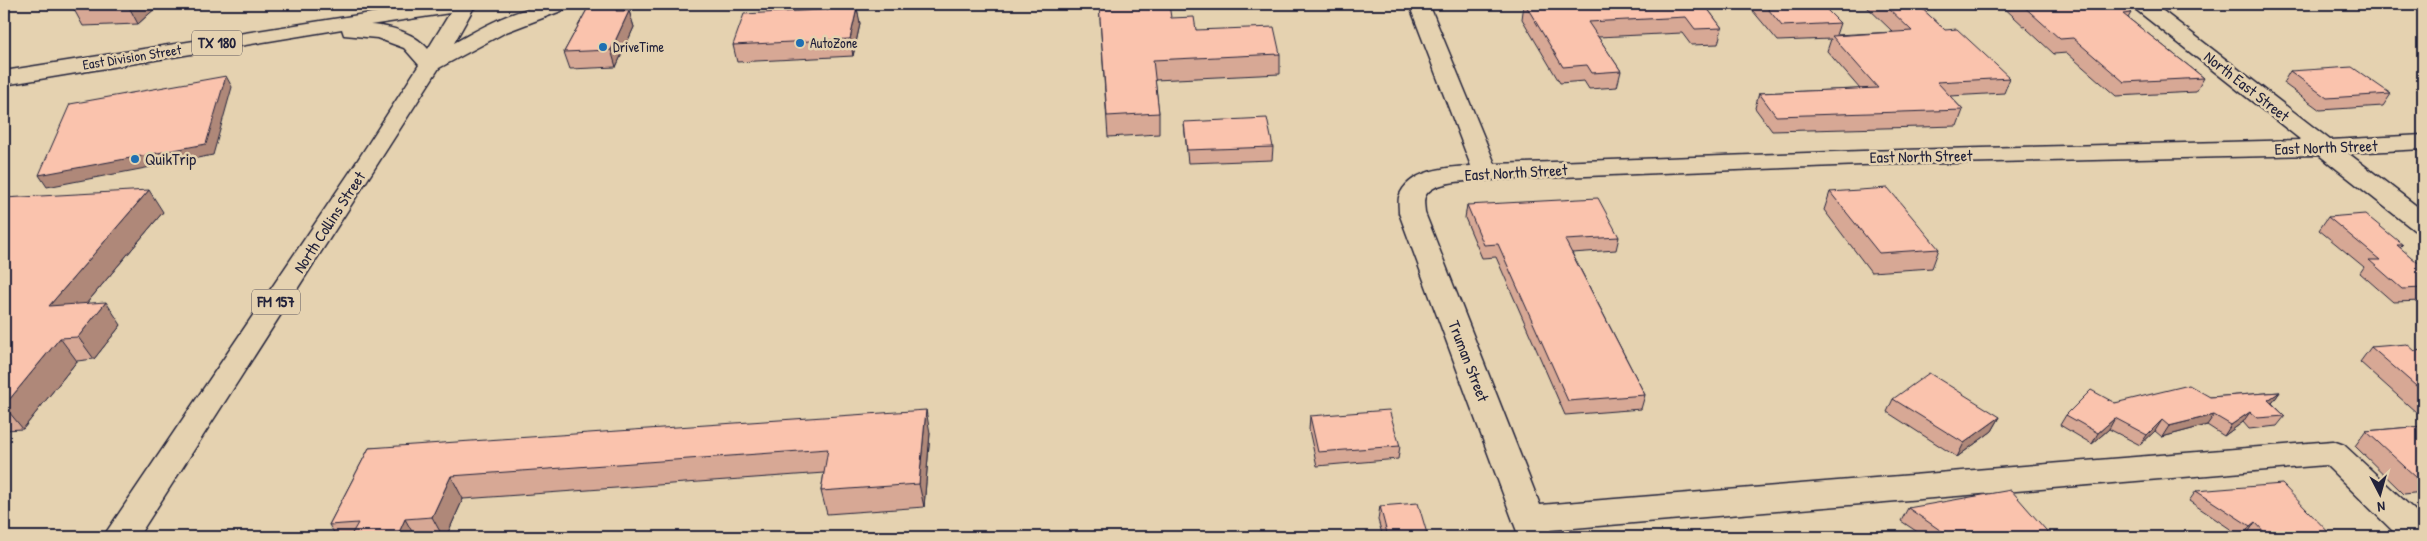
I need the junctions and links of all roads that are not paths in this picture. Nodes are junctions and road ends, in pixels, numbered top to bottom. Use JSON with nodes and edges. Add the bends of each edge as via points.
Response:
{"nodes":[{"id":1,"x":389,"y":4,"type":"edge"},
{"id":2,"x":467,"y":4,"type":"edge"},
{"id":3,"x":562,"y":4,"type":"edge"},
{"id":4,"x":1419,"y":4,"type":"edge"},
{"id":5,"x":2141,"y":4,"type":"edge"},
{"id":6,"x":299,"y":29,"type":"junction"},
{"id":7,"x":430,"y":65,"type":"junction"},
{"id":8,"x":4,"y":78,"type":"edge"},
{"id":9,"x":2423,"y":142,"type":"edge"},
{"id":10,"x":2327,"y":148,"type":"junction"},
{"id":11,"x":1486,"y":172,"type":"junction"},
{"id":12,"x":1421,"y":186,"type":"joint"},
{"id":13,"x":2423,"y":224,"type":"edge"},
{"id":14,"x":1532,"y":528,"type":"edge"},
{"id":15,"x":120,"y":537,"type":"edge"},
{"id":16,"x":2421,"y":537,"type":"edge"}],
"edges":[{"from":1,"to":6,"type":"street"},
{"from":2,"to":6,"type":"street","name":"East Division Street","number":"TX 180"},
{"from":2,"to":7,"type":"street","name":"North Collins Street","number":"FM 157"},
{"from":3,"to":7,"type":"street","via":[[498,27]]},
{"from":4,"to":11,"type":"street"},
{"from":5,"to":10,"type":"street","name":"North East Street"},
{"from":6,"to":7,"type":"street","via":[[380,32],[412,43]]},
{"from":6,"to":8,"type":"street","name":"East Division Street","number":"TX 180"},
{"from":7,"to":15,"type":"street","name":"North Collins Street","number":"FM 157"},
{"from":9,"to":10,"type":"street","name":"East North Street"},
{"from":10,"to":11,"type":"street","name":"East North Street","via":[[1862,158]]},
{"from":10,"to":13,"type":"street","name":"North East Street"},
{"from":11,"to":12,"type":"street","name":"East North Street","via":[[1444,176]]},
{"from":12,"to":14,"type":"street","name":"Truman Street","via":[[1412,197],[1412,213]]},
{"from":14,"to":16,"type":"street","via":[[2333,454]]}]}
